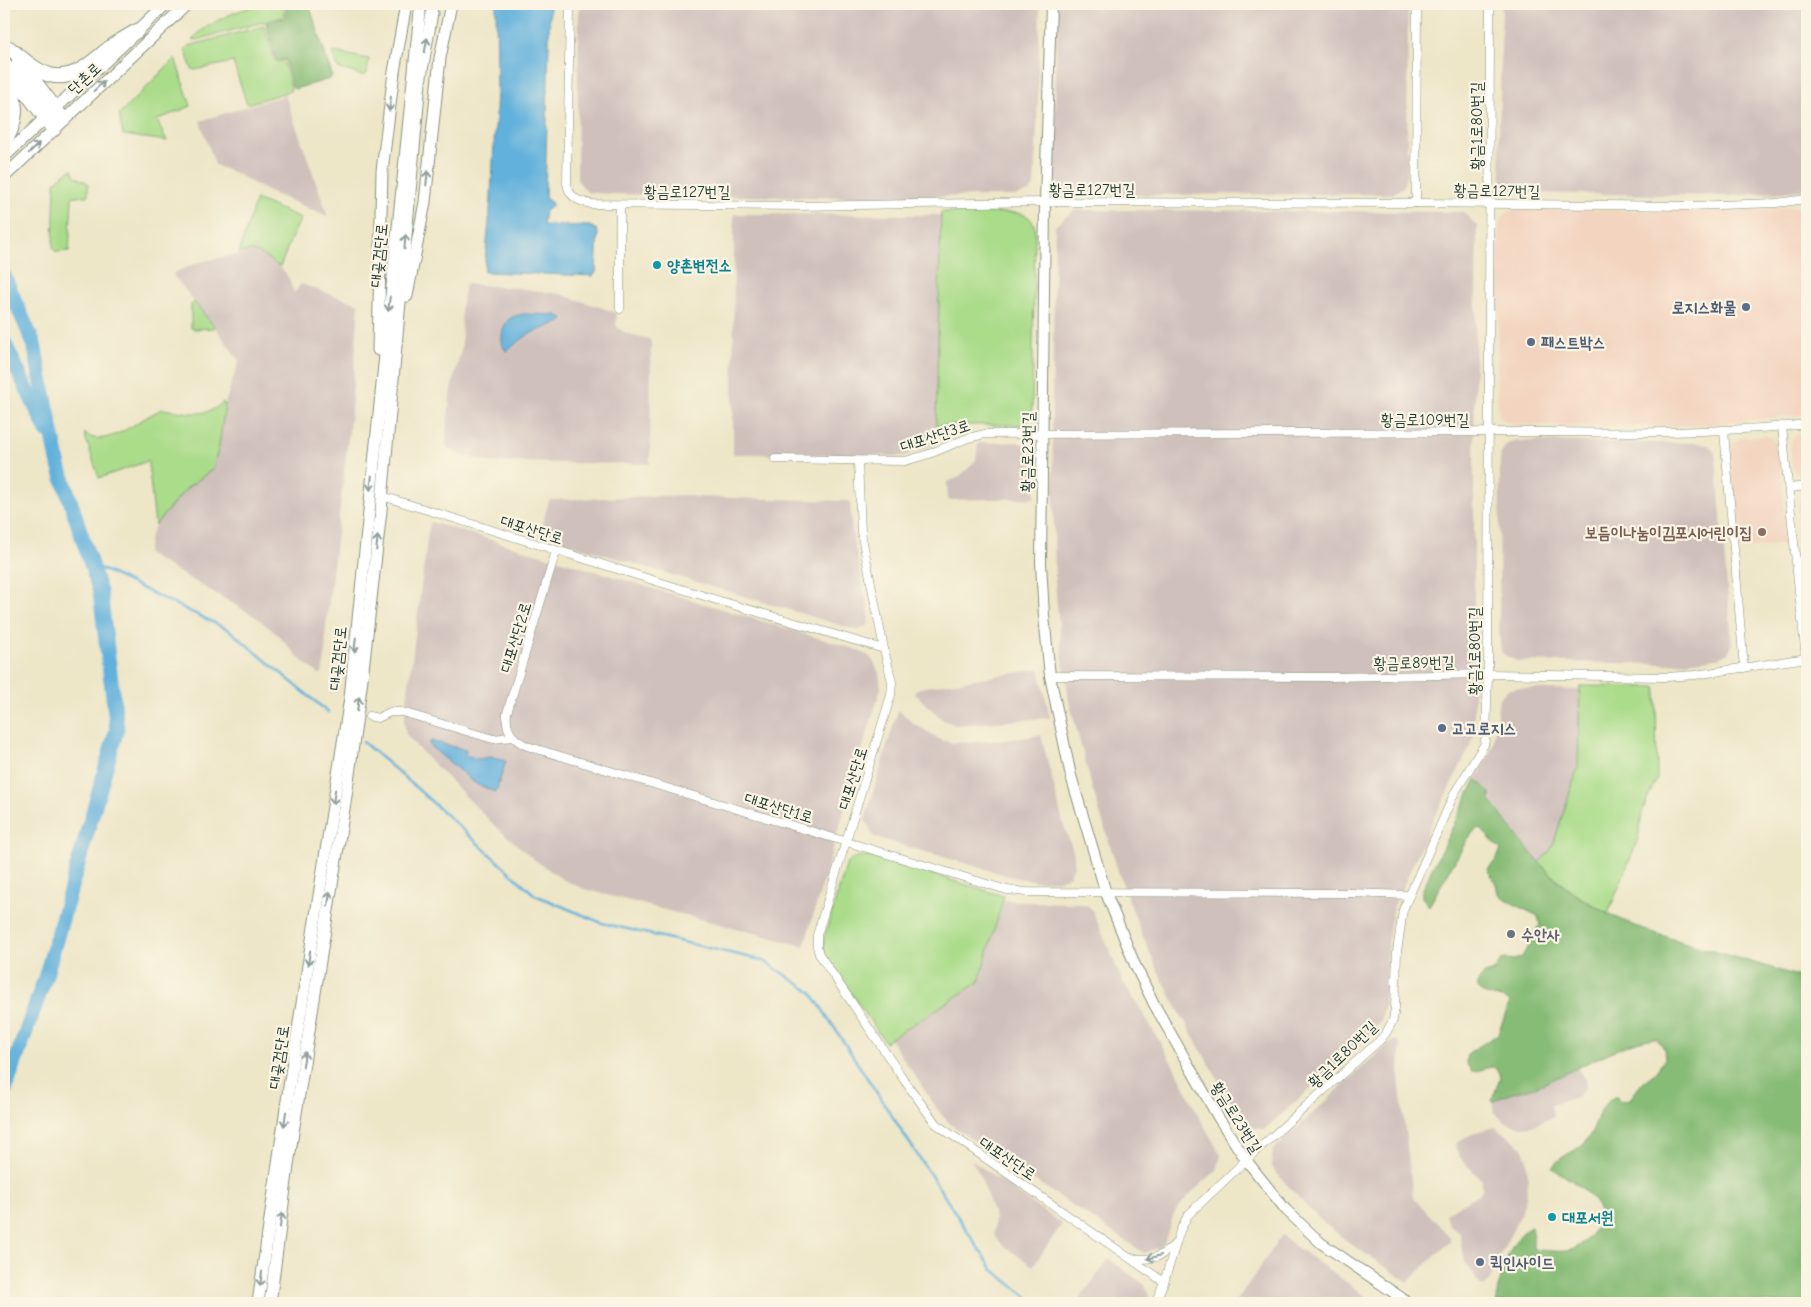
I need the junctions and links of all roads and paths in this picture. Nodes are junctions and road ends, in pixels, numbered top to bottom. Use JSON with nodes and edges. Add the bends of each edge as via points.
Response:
{"nodes":[{"id":1,"x":166,"y":4,"type":"edge"},
{"id":2,"x":187,"y":4,"type":"edge"},
{"id":3,"x":406,"y":4,"type":"edge"},
{"id":4,"x":452,"y":4,"type":"edge"},
{"id":5,"x":570,"y":4,"type":"edge"},
{"id":6,"x":1051,"y":4,"type":"edge"},
{"id":7,"x":1417,"y":4,"type":"edge"},
{"id":8,"x":1490,"y":4,"type":"edge"},
{"id":9,"x":137,"y":31,"type":"junction"},
{"id":10,"x":6,"y":44,"type":"edge"},
{"id":11,"x":4,"y":63,"type":"edge"},
{"id":12,"x":4,"y":67,"type":"edge"},
{"id":13,"x":54,"y":119,"type":"junction"},
{"id":14,"x":4,"y":146,"type":"edge"},
{"id":15,"x":4,"y":158,"type":"edge"},
{"id":16,"x":4,"y":177,"type":"edge"},
{"id":17,"x":1807,"y":199,"type":"edge"},
{"id":18,"x":1045,"y":202,"type":"junction"},
{"id":19,"x":1416,"y":203,"type":"junction"},
{"id":20,"x":1489,"y":204,"type":"junction"},
{"id":21,"x":620,"y":205,"type":"junction"},
{"id":22,"x":620,"y":309,"type":"dead end"},
{"id":23,"x":394,"y":364,"type":"junction"},
{"id":24,"x":1807,"y":424,"type":"edge"},
{"id":25,"x":1782,"y":426,"type":"junction"},
{"id":26,"x":1724,"y":431,"type":"junction"},
{"id":27,"x":1489,"y":432,"type":"junction"},
{"id":28,"x":1043,"y":435,"type":"junction"},
{"id":29,"x":375,"y":448,"type":"junction"},
{"id":30,"x":775,"y":459,"type":"dead end"},
{"id":31,"x":858,"y":461,"type":"junction"},
{"id":32,"x":1807,"y":486,"type":"edge"},
{"id":33,"x":1790,"y":488,"type":"junction"},
{"id":34,"x":382,"y":496,"type":"junction"},
{"id":35,"x":556,"y":551,"type":"junction"},
{"id":36,"x":1804,"y":597,"type":"edge"},
{"id":37,"x":884,"y":648,"type":"junction"},
{"id":38,"x":1806,"y":658,"type":"edge"},
{"id":39,"x":1744,"y":668,"type":"junction"},
{"id":40,"x":1488,"y":674,"type":"junction"},
{"id":41,"x":1050,"y":676,"type":"junction"},
{"id":42,"x":369,"y":716,"type":"dead end"},
{"id":43,"x":510,"y":734,"type":"junction"},
{"id":44,"x":846,"y":842,"type":"junction"},
{"id":45,"x":1106,"y":893,"type":"junction"},
{"id":46,"x":1408,"y":895,"type":"junction"},
{"id":47,"x":1246,"y":1160,"type":"junction"},
{"id":48,"x":1176,"y":1243,"type":"junction"},
{"id":49,"x":1128,"y":1257,"type":"junction"},
{"id":50,"x":1164,"y":1282,"type":"junction"},
{"id":51,"x":258,"y":1303,"type":"edge"},
{"id":52,"x":270,"y":1303,"type":"edge"},
{"id":53,"x":1154,"y":1303,"type":"edge"},
{"id":54,"x":1409,"y":1303,"type":"edge"}],
"edges":[{"from":1,"to":9,"type":"main road","name":"단촌로"},
{"from":13,"to":2,"type":"main road","name":"단촌로","one_way":true},
{"from":3,"to":29,"type":"main road","one_way":true,"via":[[382,172]]},
{"from":23,"to":4,"type":"main road","one_way":true,"via":[[425,202],[440,58]]},
{"from":5,"to":21,"type":"street","name":"황금로127번길","via":[[568,189],[581,202]]},
{"from":6,"to":18,"type":"street","name":"황금로23번길"},
{"from":7,"to":19,"type":"street"},
{"from":8,"to":20,"type":"street","name":"황금1로80번길"},
{"from":9,"to":10,"type":"highway","via":[[79,71],[64,76],[38,70]]},
{"from":9,"to":13,"type":"main road","name":"단촌로"},
{"from":10,"to":13,"type":"highway"},
{"from":11,"to":13,"type":"highway"},
{"from":12,"to":14,"type":"main road","via":[[14,91],[17,112]]},
{"from":13,"to":15,"type":"main road","name":"단촌로"},
{"from":16,"to":13,"type":"main road","name":"단촌로","one_way":true},
{"from":17,"to":20,"type":"street","name":"황금로127번길","via":[[1689,206]]},
{"from":18,"to":19,"type":"street","name":"황금로127번길"},
{"from":18,"to":21,"type":"street","name":"황금로127번길"},
{"from":18,"to":28,"type":"street","name":"황금로23번길"},
{"from":19,"to":20,"type":"street","name":"황금로127번길"},
{"from":20,"to":27,"type":"street","name":"황금1로80번길"},
{"from":21,"to":22,"type":"street"},
{"from":23,"to":29,"type":"main road","name":"대곶검단로","one_way":true,"via":[[426,12]]},
{"from":23,"to":34,"type":"main road","name":"대곶검단로"},
{"from":24,"to":25,"type":"street","name":"황금로109번길"},
{"from":25,"to":26,"type":"street","name":"황금로109번길"},
{"from":25,"to":33,"type":"street"},
{"from":26,"to":27,"type":"street","name":"황금로109번길"},
{"from":26,"to":39,"type":"street"},
{"from":27,"to":28,"type":"street","name":"황금로109번길"},
{"from":27,"to":40,"type":"street","name":"황금1로80번길"},
{"from":28,"to":31,"type":"street","name":"대포산단3로","via":[[977,435],[905,461]]},
{"from":28,"to":41,"type":"street","name":"황금로23번길","via":[[1042,590]]},
{"from":29,"to":51,"type":"main road","name":"대곶검단로","one_way":true,"via":[[350,698]]},
{"from":30,"to":31,"type":"street","name":"대포산단3로"},
{"from":31,"to":37,"type":"street","via":[[861,532]]},
{"from":32,"to":33,"type":"street"},
{"from":33,"to":36,"type":"street"},
{"from":34,"to":35,"type":"street","name":"대포산단로"},
{"from":52,"to":34,"type":"main road","name":"대곶검단로","one_way":true,"via":[[289,1158],[346,796]]},
{"from":35,"to":37,"type":"street","name":"대포산단로"},
{"from":35,"to":43,"type":"street","name":"대포산단2로","via":[[510,702],[506,720]]},
{"from":36,"to":38,"type":"street"},
{"from":37,"to":44,"type":"street","name":"대포산단로","via":[[892,687]]},
{"from":38,"to":39,"type":"street","name":"황금로89번길"},
{"from":39,"to":40,"type":"street","name":"황금로89번길","via":[[1666,677]]},
{"from":40,"to":41,"type":"street","name":"황금로89번길"},
{"from":40,"to":46,"type":"street","name":"황금1로80번길","via":[[1484,745],[1454,794]]},
{"from":41,"to":45,"type":"street","name":"황금로23번길","via":[[1071,776]]},
{"from":42,"to":43,"type":"street","via":[[378,718],[390,712],[402,712],[493,739]]},
{"from":43,"to":44,"type":"street","name":"대포산단1로","via":[[536,749]]},
{"from":44,"to":45,"type":"street","name":"대포산단1로","via":[[1007,890]]},
{"from":44,"to":49,"type":"street","name":"대포산단로","via":[[817,935],[817,947],[863,1020],[923,1108],[942,1130]]},
{"from":45,"to":46,"type":"street"},
{"from":45,"to":47,"type":"street","name":"황금로23번길","via":[[1154,1004]]},
{"from":46,"to":47,"type":"street","name":"황금1로80번길","via":[[1399,929],[1395,1008],[1386,1033]]},
{"from":47,"to":48,"type":"street","name":"황금1로80번길","via":[[1188,1215]]},
{"from":47,"to":54,"type":"street","name":"황금로23번길","via":[[1286,1210],[1321,1243]]},
{"from":48,"to":49,"type":"street","one_way":true,"via":[[1156,1258]]},
{"from":48,"to":50,"type":"street","name":"황금1로80번길"},
{"from":49,"to":50,"type":"street","name":"대포산단로"},
{"from":50,"to":53,"type":"street","name":"황금1로80번길"}]}
